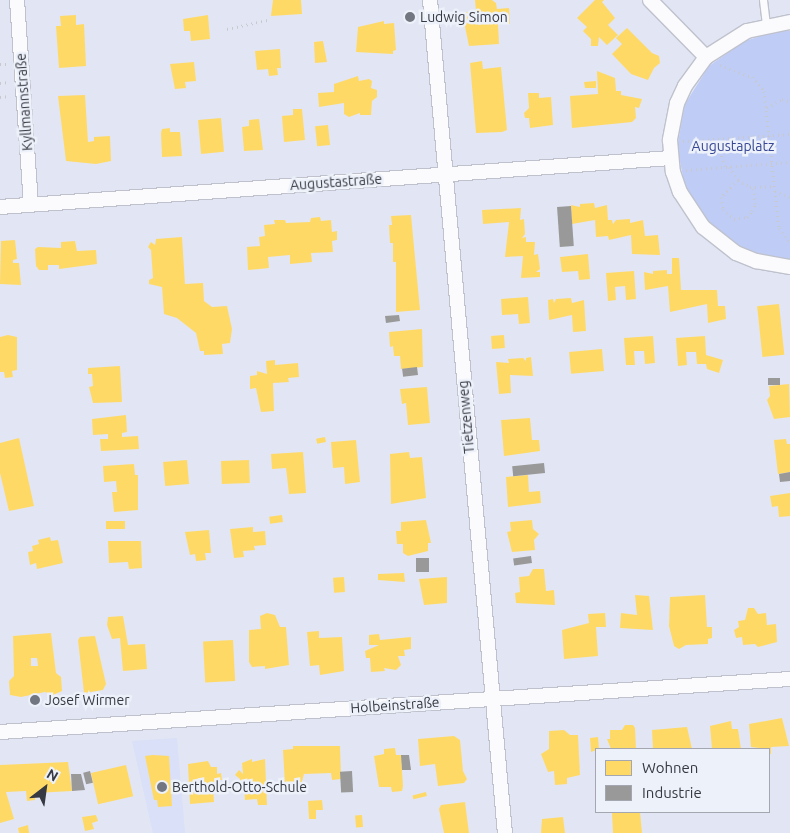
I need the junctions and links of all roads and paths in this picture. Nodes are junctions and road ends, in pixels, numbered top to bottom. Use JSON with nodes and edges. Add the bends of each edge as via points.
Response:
{"nodes":[{"id":1,"x":17,"y":0,"type":"edge"},
{"id":2,"x":430,"y":0,"type":"edge"},
{"id":3,"x":650,"y":0,"type":"edge"},
{"id":4,"x":763,"y":0,"type":"edge"},
{"id":5,"x":267,"y":20,"type":"dead end"},
{"id":6,"x":790,"y":22,"type":"edge"},
{"id":7,"x":766,"y":24,"type":"junction"},
{"id":8,"x":227,"y":29,"type":"dead end"},
{"id":9,"x":711,"y":59,"type":"junction"},
{"id":10,"x":0,"y":64,"type":"edge"},
{"id":11,"x":8,"y":64,"type":"dead end"},
{"id":12,"x":9,"y":82,"type":"dead end"},
{"id":13,"x":0,"y":83,"type":"edge"},
{"id":14,"x":10,"y":96,"type":"dead end"},
{"id":15,"x":0,"y":97,"type":"edge"},
{"id":16,"x":790,"y":102,"type":"edge"},
{"id":17,"x":766,"y":110,"type":"junction"},
{"id":18,"x":790,"y":134,"type":"edge"},
{"id":19,"x":768,"y":136,"type":"junction"},
{"id":20,"x":728,"y":139,"type":"junction"},
{"id":21,"x":692,"y":141,"type":"dead end"},
{"id":22,"x":671,"y":158,"type":"junction"},
{"id":23,"x":790,"y":162,"type":"edge"},
{"id":24,"x":772,"y":164,"type":"junction"},
{"id":25,"x":727,"y":167,"type":"junction"},
{"id":26,"x":691,"y":170,"type":"dead end"},
{"id":27,"x":444,"y":175,"type":"junction"},
{"id":28,"x":738,"y":180,"type":"junction"},
{"id":29,"x":774,"y":186,"type":"junction"},
{"id":30,"x":754,"y":188,"type":"junction"},
{"id":31,"x":774,"y":190,"type":"junction"},
{"id":32,"x":790,"y":197,"type":"edge"},
{"id":33,"x":31,"y":205,"type":"junction"},
{"id":34,"x":0,"y":207,"type":"edge"},
{"id":35,"x":790,"y":244,"type":"edge"},
{"id":36,"x":790,"y":267,"type":"edge"},
{"id":37,"x":790,"y":679,"type":"edge"},
{"id":38,"x":491,"y":698,"type":"junction"},
{"id":39,"x":0,"y":732,"type":"edge"},
{"id":40,"x":505,"y":833,"type":"edge"}],
"edges":[{"from":1,"to":33,"type":"street","name":"Kyllmannstraße"},
{"from":2,"to":27,"type":"street","name":"Tietzenweg"},
{"from":3,"to":9,"type":"street"},
{"from":4,"to":7,"type":"lane"},
{"from":5,"to":8,"type":"path"},
{"from":6,"to":7,"type":"street"},
{"from":7,"to":9,"type":"street","via":[[728,40]]},
{"from":9,"to":17,"type":"path","via":[[723,68],[746,74],[757,82],[764,91]]},
{"from":9,"to":22,"type":"street","via":[[685,86],[677,103],[671,131]]},
{"from":10,"to":11,"type":"path"},
{"from":12,"to":13,"type":"path"},
{"from":14,"to":15,"type":"path"},
{"from":16,"to":17,"type":"path","via":[[782,99]]},
{"from":17,"to":19,"type":"path"},
{"from":18,"to":19,"type":"path"},
{"from":19,"to":20,"type":"path"},
{"from":19,"to":24,"type":"path"},
{"from":20,"to":21,"type":"path"},
{"from":20,"to":25,"type":"path","via":[[720,150]]},
{"from":22,"to":27,"type":"street","name":"Augustastraße"},
{"from":22,"to":36,"type":"street","via":[[683,198],[713,237],[736,253],[756,261]]},
{"from":23,"to":24,"type":"path"},
{"from":24,"to":25,"type":"path"},
{"from":24,"to":29,"type":"path"},
{"from":25,"to":26,"type":"path"},
{"from":25,"to":28,"type":"path"},
{"from":27,"to":33,"type":"street","name":"Augustastraße"},
{"from":27,"to":38,"type":"street","name":"Tietzenweg"},
{"from":28,"to":30,"type":"path"},
{"from":28,"to":30,"type":"path","via":[[721,197],[723,209],[734,218],[747,217],[752,211]]},
{"from":29,"to":30,"type":"path"},
{"from":29,"to":31,"type":"path"},
{"from":31,"to":32,"type":"path"},
{"from":31,"to":35,"type":"path","via":[[779,228]]},
{"from":33,"to":34,"type":"street","name":"Augustastraße"},
{"from":37,"to":38,"type":"street","name":"Holbeinstraße"},
{"from":38,"to":39,"type":"street","name":"Holbeinstraße"},
{"from":38,"to":40,"type":"street","name":"Tietzenweg"}]}
